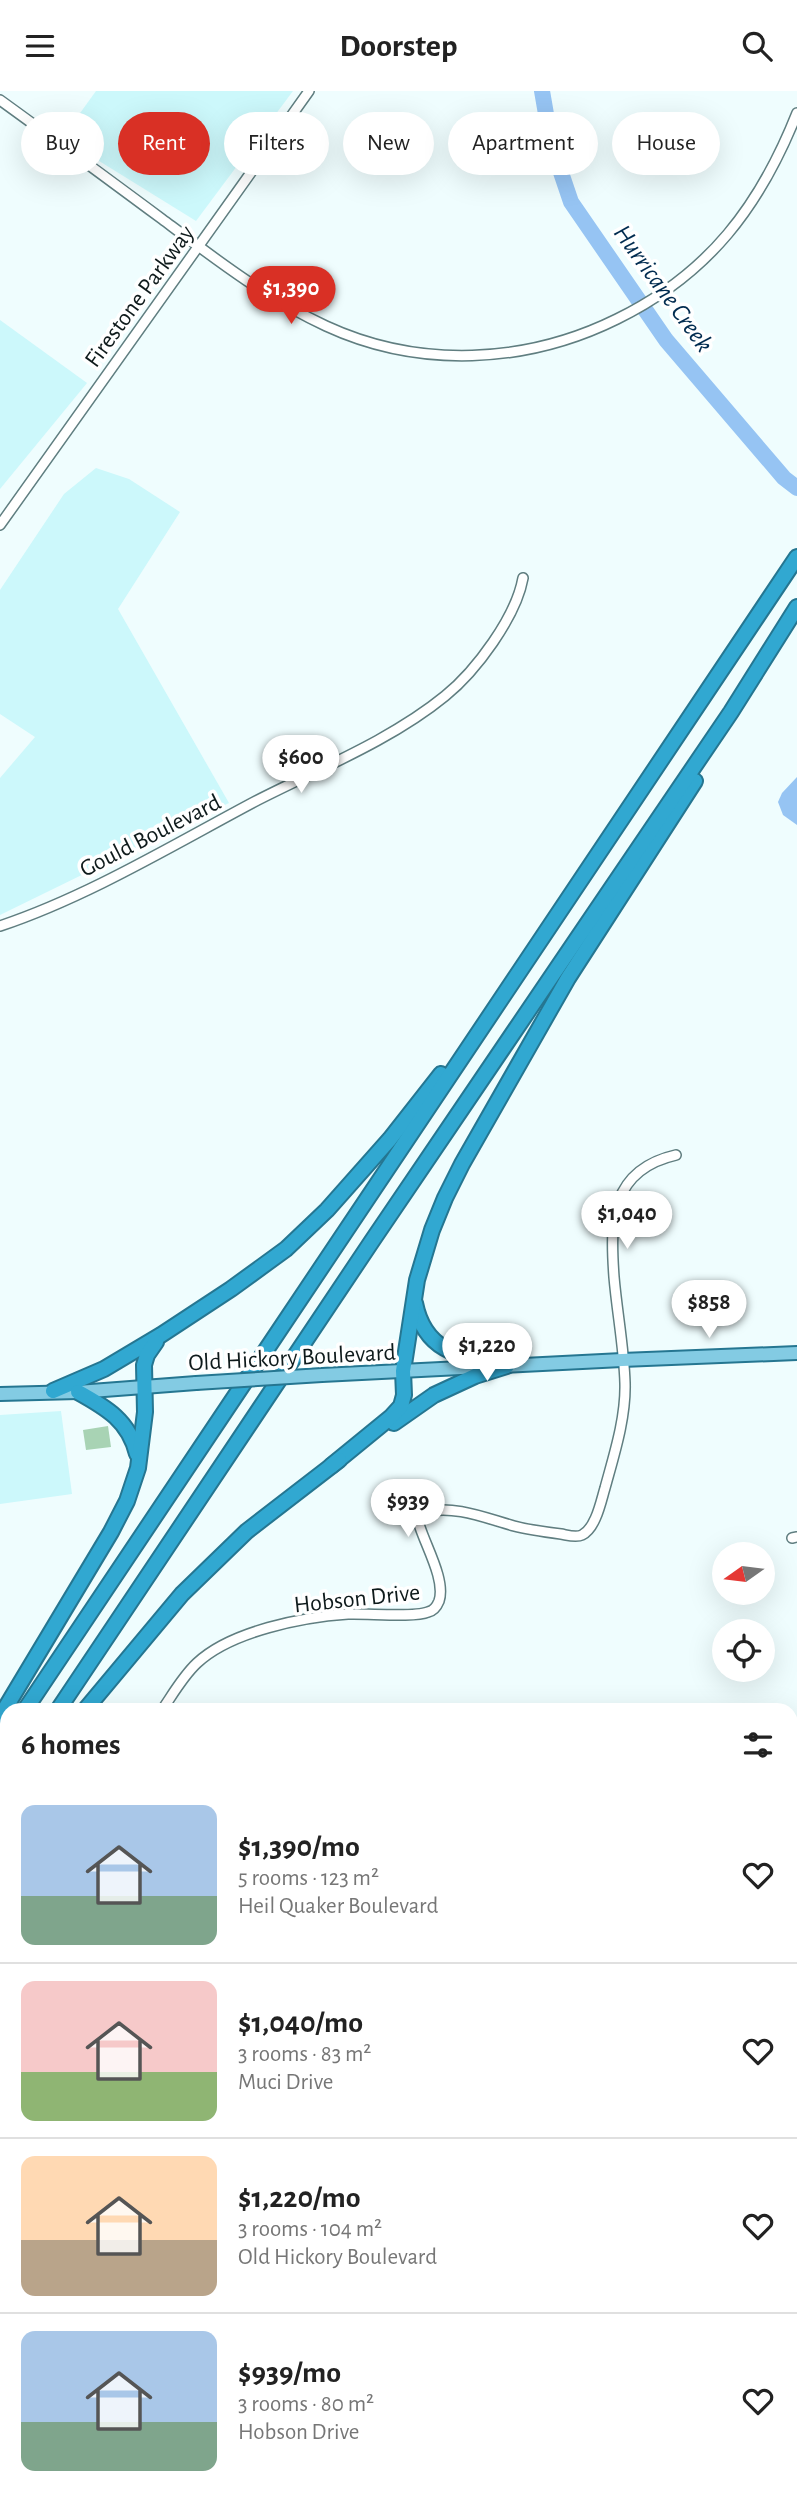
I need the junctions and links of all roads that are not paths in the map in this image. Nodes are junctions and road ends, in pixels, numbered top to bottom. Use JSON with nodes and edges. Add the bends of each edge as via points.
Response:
{"nodes":[{"id":1,"x":309,"y":91,"type":"edge"},
{"id":2,"x":0,"y":100,"type":"edge"},
{"id":3,"x":797,"y":113,"type":"edge"},
{"id":4,"x":198,"y":247,"type":"junction"},
{"id":5,"x":0,"y":524,"type":"edge"},
{"id":6,"x":797,"y":557,"type":"edge"},
{"id":7,"x":523,"y":578,"type":"dead end"},
{"id":8,"x":797,"y":607,"type":"edge"},
{"id":9,"x":731,"y":712,"type":"junction"},
{"id":10,"x":0,"y":926,"type":"edge"},
{"id":11,"x":509,"y":987,"type":"junction"},
{"id":12,"x":676,"y":1155,"type":"dead end"},
{"id":13,"x":415,"y":1291,"type":"junction"},
{"id":14,"x":161,"y":1335,"type":"junction"},
{"id":15,"x":797,"y":1353,"type":"edge"},
{"id":16,"x":622,"y":1360,"type":"junction"},
{"id":17,"x":507,"y":1366,"type":"junction"},
{"id":18,"x":403,"y":1371,"type":"junction"},
{"id":19,"x":145,"y":1387,"type":"junction"},
{"id":20,"x":52,"y":1391,"type":"junction"},
{"id":21,"x":78,"y":1392,"type":"junction"},
{"id":22,"x":0,"y":1394,"type":"edge"},
{"id":23,"x":331,"y":1466,"type":"junction"},
{"id":24,"x":138,"y":1468,"type":"junction"},
{"id":25,"x":8,"y":1703,"type":"edge"},
{"id":26,"x":30,"y":1703,"type":"edge"},
{"id":27,"x":63,"y":1703,"type":"edge"},
{"id":28,"x":91,"y":1703,"type":"edge"},
{"id":29,"x":167,"y":1703,"type":"edge"}],
"edges":[{"from":1,"to":4,"type":"street","name":"Firestone Parkway"},
{"from":2,"to":4,"type":"street"},
{"from":3,"to":4,"type":"street","via":[[769,175],[735,227],[693,270],[636,310],[540,348],[465,356],[364,342],[271,297]]},
{"from":4,"to":5,"type":"street","name":"Firestone Parkway"},
{"from":6,"to":11,"type":"highway"},
{"from":7,"to":10,"type":"street","name":"Gould Boulevard","via":[[520,597],[502,628],[458,684],[431,707],[384,736],[62,902]]},
{"from":8,"to":9,"type":"highway"},
{"from":9,"to":13,"type":"highway","via":[[693,786],[568,978],[462,1164],[432,1230]]},
{"from":9,"to":27,"type":"highway"},
{"from":11,"to":14,"type":"highway","via":[[390,1139],[327,1210],[286,1249]]},
{"from":11,"to":26,"type":"highway"},
{"from":12,"to":16,"type":"street","via":[[652,1163],[632,1179],[614,1212],[612,1247]]},
{"from":13,"to":17,"type":"highway","via":[[421,1323],[441,1347],[462,1357]]},
{"from":13,"to":18,"type":"highway"},
{"from":14,"to":19,"type":"highway","via":[[146,1355]]},
{"from":14,"to":20,"type":"highway","via":[[104,1369]]},
{"from":15,"to":16,"type":"main road","name":"Old Hickory Boulevard"},
{"from":16,"to":17,"type":"main road","name":"Old Hickory Boulevard"},
{"from":16,"to":29,"type":"street","name":"Hobson Drive","via":[[625,1391],[617,1443],[597,1514],[584,1533],[546,1532],[450,1510],[425,1512],[419,1524],[440,1588],[439,1602],[432,1610],[327,1617],[237,1639],[198,1662]]},
{"from":17,"to":18,"type":"main road","name":"Old Hickory Boulevard"},
{"from":17,"to":23,"type":"highway","via":[[434,1395]]},
{"from":18,"to":19,"type":"main road","name":"Old Hickory Boulevard","bridge":true},
{"from":18,"to":23,"type":"highway","via":[[404,1395],[399,1409]]},
{"from":19,"to":21,"type":"main road","name":"Old Hickory Boulevard"},
{"from":19,"to":24,"type":"highway"},
{"from":20,"to":21,"type":"main road","name":"Old Hickory Boulevard"},
{"from":20,"to":22,"type":"main road","name":"Old Hickory Boulevard"},
{"from":21,"to":24,"type":"highway","via":[[123,1422],[134,1442]]},
{"from":23,"to":28,"type":"highway","via":[[247,1531],[182,1594]]},
{"from":24,"to":25,"type":"highway","via":[[111,1532]]}]}
